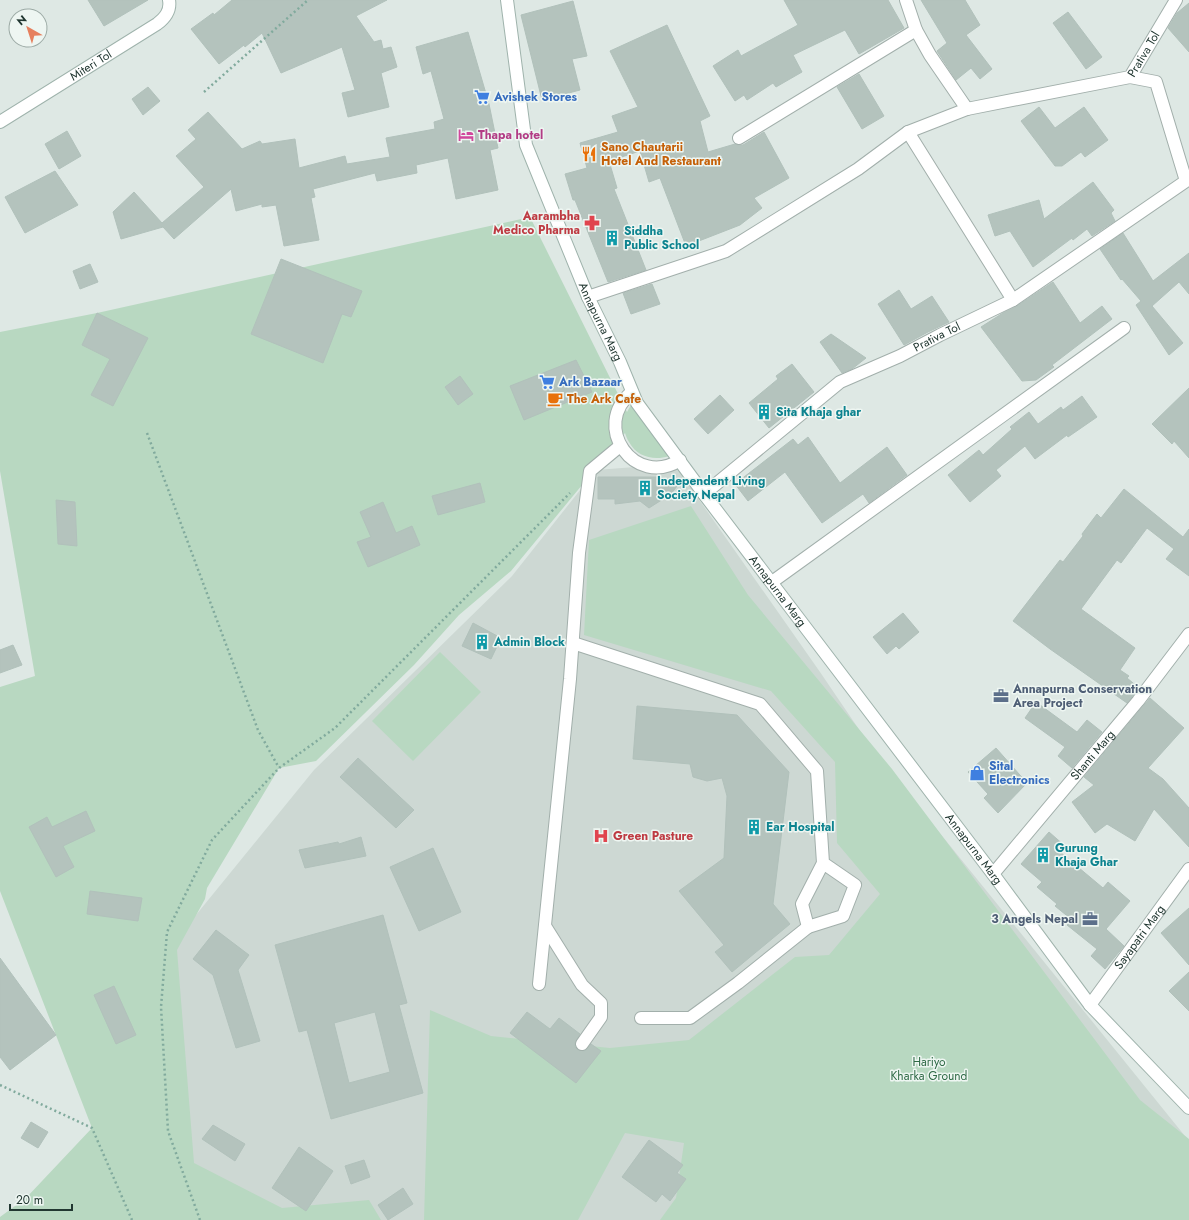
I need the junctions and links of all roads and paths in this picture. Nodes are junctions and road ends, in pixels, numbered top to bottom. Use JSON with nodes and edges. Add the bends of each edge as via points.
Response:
{"nodes":[{"id":1,"x":169,"y":0,"type":"edge"},
{"id":2,"x":308,"y":0,"type":"edge"},
{"id":3,"x":507,"y":0,"type":"edge"},
{"id":4,"x":906,"y":0,"type":"edge"},
{"id":5,"x":1176,"y":0,"type":"edge"},
{"id":6,"x":916,"y":30,"type":"junction"},
{"id":7,"x":1130,"y":77,"type":"junction"},
{"id":8,"x":204,"y":92,"type":"dead end"},
{"id":9,"x":967,"y":109,"type":"junction"},
{"id":10,"x":0,"y":122,"type":"edge"},
{"id":11,"x":908,"y":132,"type":"junction"},
{"id":12,"x":739,"y":138,"type":"dead end"},
{"id":13,"x":1188,"y":183,"type":"edge"},
{"id":14,"x":588,"y":297,"type":"junction"},
{"id":15,"x":1013,"y":300,"type":"junction"},
{"id":16,"x":1124,"y":328,"type":"dead end"},
{"id":17,"x":632,"y":392,"type":"junction"},
{"id":18,"x":147,"y":433,"type":"dead end"},
{"id":19,"x":620,"y":446,"type":"junction"},
{"id":20,"x":680,"y":460,"type":"junction"},
{"id":21,"x":590,"y":471,"type":"junction"},
{"id":22,"x":704,"y":494,"type":"junction"},
{"id":23,"x":772,"y":582,"type":"junction"},
{"id":24,"x":1189,"y":634,"type":"edge"},
{"id":25,"x":573,"y":643,"type":"junction"},
{"id":26,"x":279,"y":768,"type":"junction"},
{"id":27,"x":823,"y":863,"type":"junction"},
{"id":28,"x":1189,"y":869,"type":"edge"},
{"id":29,"x":993,"y":874,"type":"junction"},
{"id":30,"x":545,"y":926,"type":"junction"},
{"id":31,"x":808,"y":927,"type":"junction"},
{"id":32,"x":539,"y":984,"type":"dead end"},
{"id":33,"x":1090,"y":1005,"type":"junction"},
{"id":34,"x":641,"y":1018,"type":"dead end"},
{"id":35,"x":582,"y":1044,"type":"dead end"},
{"id":36,"x":0,"y":1085,"type":"edge"},
{"id":37,"x":1189,"y":1108,"type":"edge"},
{"id":38,"x":132,"y":1220,"type":"edge"},
{"id":39,"x":200,"y":1220,"type":"edge"}],
"edges":[{"from":1,"to":10,"type":"street","name":"Miteri Tol","via":[[168,13],[157,24]]},
{"from":2,"to":8,"type":"path"},
{"from":3,"to":14,"type":"street","name":"Annapurna Marg","via":[[526,145]]},
{"from":4,"to":6,"type":"street"},
{"from":5,"to":7,"type":"street","name":"Prativa Tol"},
{"from":6,"to":9,"type":"street"},
{"from":6,"to":12,"type":"street"},
{"from":7,"to":9,"type":"street","name":"Prativa Tol"},
{"from":7,"to":13,"type":"street","via":[[1156,82]]},
{"from":9,"to":11,"type":"street","name":"Prativa Tol"},
{"from":11,"to":14,"type":"street","name":"Prativa Tol","via":[[858,169],[726,251]]},
{"from":11,"to":15,"type":"street"},
{"from":13,"to":15,"type":"street","name":"Prativa Tol"},
{"from":14,"to":17,"type":"street","name":"Annapurna Marg"},
{"from":15,"to":22,"type":"street","name":"Prativa Tol","via":[[900,356],[840,382]]},
{"from":16,"to":23,"type":"street"},
{"from":17,"to":19,"type":"street","via":[[626,397],[616,416]]},
{"from":17,"to":20,"type":"street","name":"Annapurna Marg","via":[[637,403]]},
{"from":18,"to":26,"type":"path","via":[[258,730]]},
{"from":19,"to":20,"type":"street","via":[[626,455],[644,466],[665,467]]},
{"from":19,"to":21,"type":"street"},
{"from":20,"to":22,"type":"street","name":"Annapurna Marg"},
{"from":21,"to":25,"type":"street","via":[[579,553]]},
{"from":21,"to":26,"type":"path","via":[[335,728]]},
{"from":22,"to":23,"type":"street","name":"Annapurna Marg"},
{"from":23,"to":29,"type":"street","name":"Annapurna Marg"},
{"from":24,"to":29,"type":"street","name":"Shanti Marg","via":[[1138,701]]},
{"from":25,"to":27,"type":"street","via":[[760,704],[817,771]]},
{"from":25,"to":30,"type":"street"},
{"from":26,"to":39,"type":"path","via":[[212,840],[167,932],[161,1007],[168,1131]]},
{"from":27,"to":31,"type":"street","via":[[802,904]]},
{"from":27,"to":31,"type":"street","via":[[855,884],[843,916]]},
{"from":28,"to":33,"type":"street","name":"Sayapatri Marg"},
{"from":29,"to":33,"type":"street","name":"Annapurna Marg"},
{"from":30,"to":32,"type":"street"},
{"from":30,"to":35,"type":"street","via":[[582,985],[601,1003],[601,1017]]},
{"from":31,"to":34,"type":"street","via":[[690,1018]]},
{"from":33,"to":37,"type":"street","name":"Annapurna Marg"},
{"from":36,"to":38,"type":"path","via":[[92,1128]]}]}
